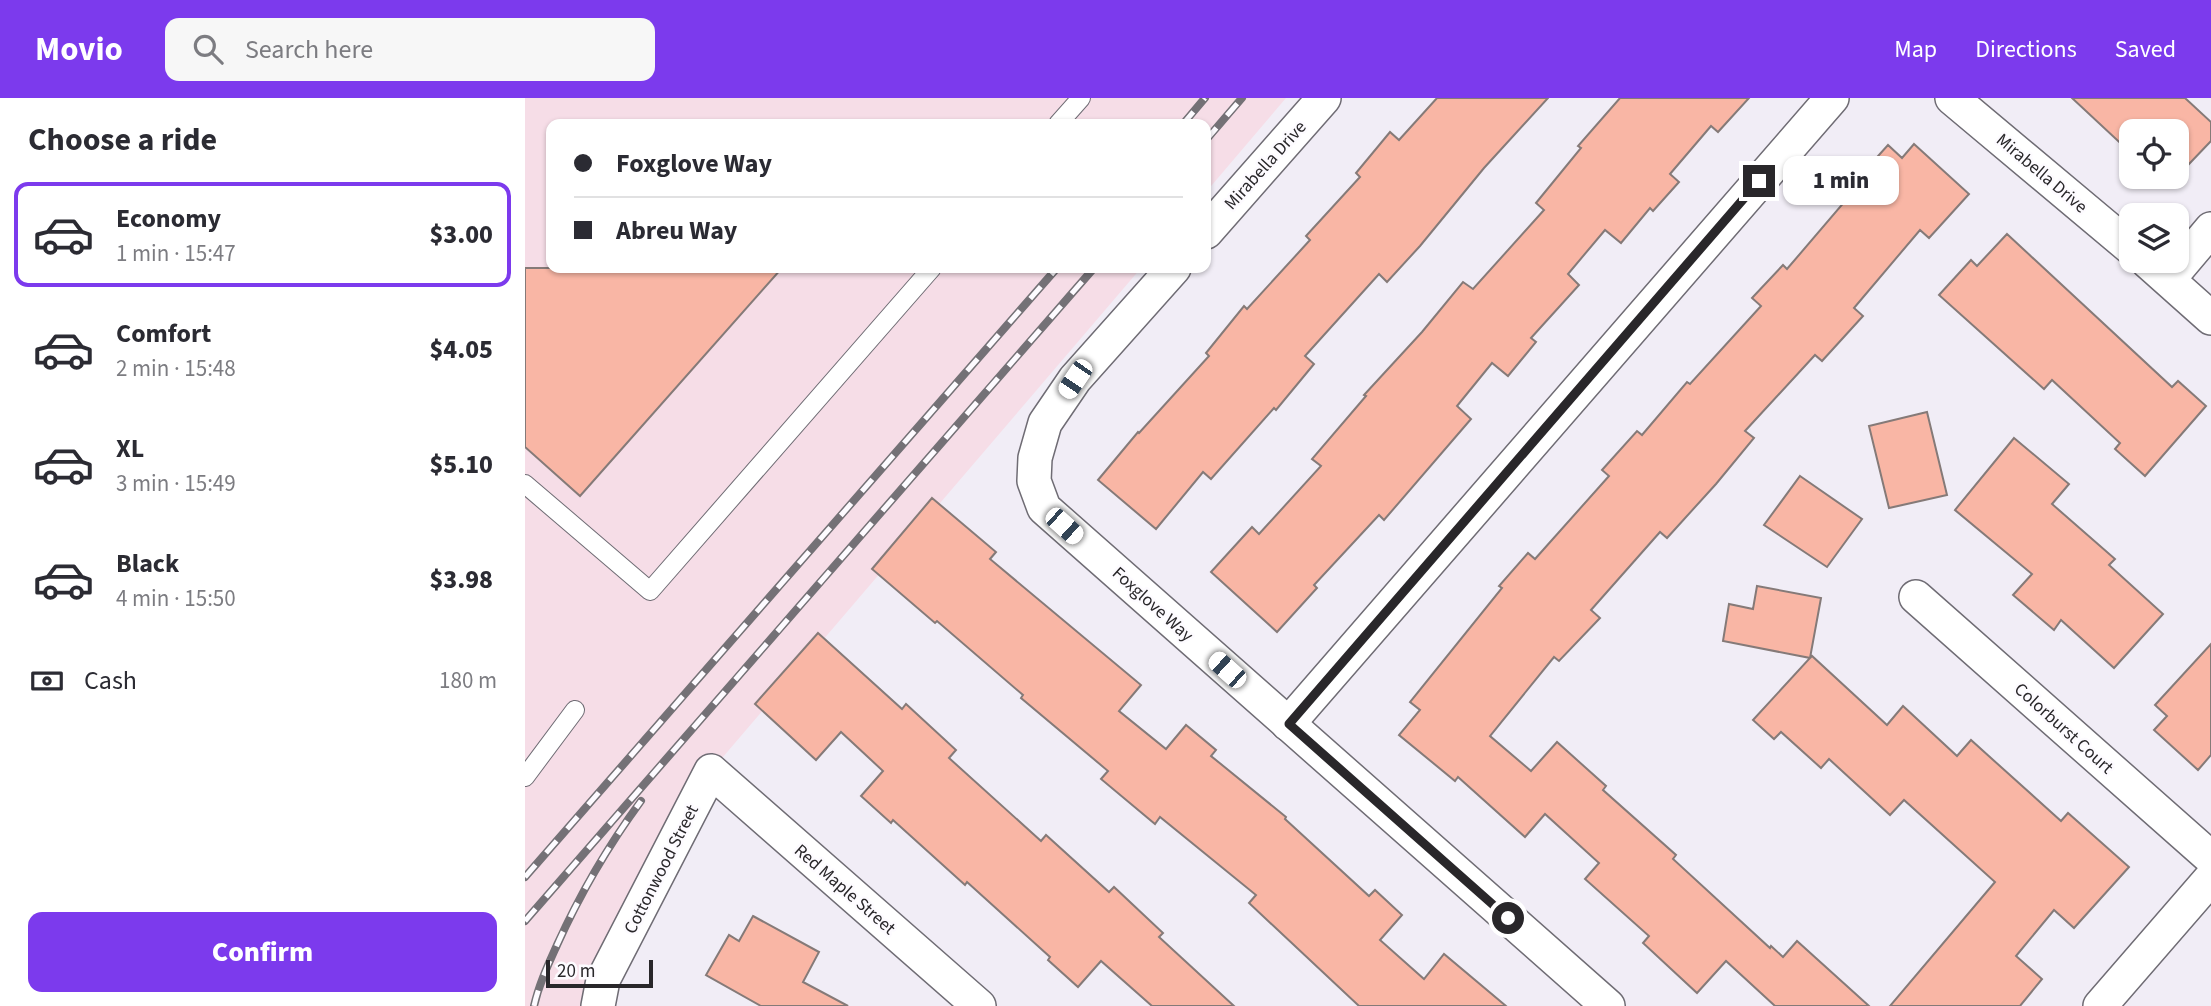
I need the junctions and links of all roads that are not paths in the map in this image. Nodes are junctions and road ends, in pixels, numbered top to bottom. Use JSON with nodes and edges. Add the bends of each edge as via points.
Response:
{"nodes":[{"id":1,"x":1081,"y":98,"type":"edge"},
{"id":2,"x":1324,"y":98,"type":"edge"},
{"id":3,"x":1832,"y":98,"type":"edge"},
{"id":4,"x":1952,"y":98,"type":"edge"},
{"id":5,"x":1062,"y":119,"type":"edge"},
{"id":6,"x":1211,"y":226,"type":"edge"},
{"id":7,"x":2211,"y":229,"type":"edge"},
{"id":8,"x":2119,"y":238,"type":"edge"},
{"id":9,"x":2189,"y":246,"type":"edge"},
{"id":10,"x":928,"y":273,"type":"edge"},
{"id":11,"x":1170,"y":273,"type":"edge"},
{"id":12,"x":2161,"y":273,"type":"edge"},
{"id":13,"x":2211,"y":318,"type":"edge"},
{"id":14,"x":525,"y":484,"type":"edge"},
{"id":15,"x":1916,"y":597,"type":"dead end"},
{"id":16,"x":575,"y":710,"type":"dead end"},
{"id":17,"x":1289,"y":724,"type":"junction"},
{"id":18,"x":711,"y":771,"type":"joint"},
{"id":19,"x":525,"y":776,"type":"edge"},
{"id":20,"x":2211,"y":858,"type":"edge"},
{"id":21,"x":2211,"y":878,"type":"edge"},
{"id":22,"x":598,"y":1006,"type":"edge"},
{"id":23,"x":978,"y":1006,"type":"edge"},
{"id":24,"x":1608,"y":1006,"type":"edge"},
{"id":25,"x":2100,"y":1006,"type":"edge"}],
"edges":[{"from":1,"to":5,"type":"lane"},
{"from":2,"to":6,"type":"street","name":"Mirabella Drive"},
{"from":3,"to":17,"type":"street"},
{"from":4,"to":8,"type":"street","name":"Mirabella Drive"},
{"from":7,"to":9,"type":"street"},
{"from":10,"to":14,"type":"lane","via":[[650,591]]},
{"from":11,"to":17,"type":"street","name":"Foxglove Way","via":[[1075,379],[1045,423],[1034,481],[1044,508]]},
{"from":12,"to":13,"type":"street"},
{"from":15,"to":20,"type":"street","name":"Colorburst Court"},
{"from":16,"to":19,"type":"lane"},
{"from":17,"to":24,"type":"street","name":"Foxglove Way"},
{"from":18,"to":22,"type":"street","name":"Cottonwood Street","via":[[603,980]]},
{"from":18,"to":23,"type":"street","name":"Red Maple Street"},
{"from":21,"to":25,"type":"street"}]}
